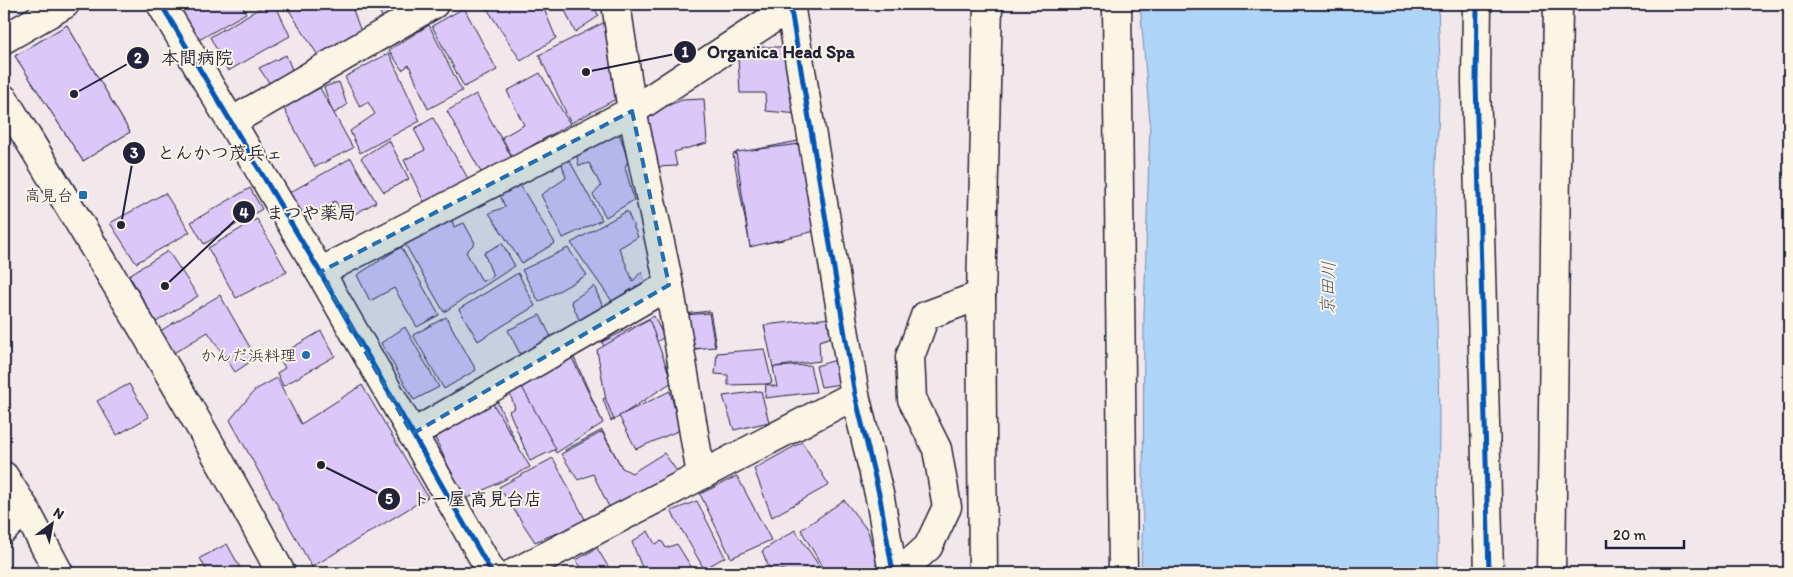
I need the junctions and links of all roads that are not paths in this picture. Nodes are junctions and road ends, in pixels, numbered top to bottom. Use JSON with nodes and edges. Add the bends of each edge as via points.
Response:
{"nodes":[{"id":1,"x":66,"y":4,"type":"edge"},
{"id":2,"x":161,"y":4,"type":"edge"},
{"id":3,"x":434,"y":4,"type":"edge"},
{"id":4,"x":616,"y":4,"type":"edge"},
{"id":5,"x":988,"y":4,"type":"edge"},
{"id":6,"x":1117,"y":4,"type":"edge"},
{"id":7,"x":1477,"y":4,"type":"edge"},
{"id":8,"x":1558,"y":4,"type":"edge"},
{"id":9,"x":790,"y":5,"type":"edge"},
{"id":10,"x":4,"y":39,"type":"edge"},
{"id":11,"x":4,"y":99,"type":"edge"},
{"id":12,"x":632,"y":110,"type":"junction"},
{"id":13,"x":231,"y":122,"type":"junction"},
{"id":14,"x":320,"y":272,"type":"junction"},
{"id":15,"x":668,"y":285,"type":"junction"},
{"id":16,"x":980,"y":295,"type":"junction"},
{"id":17,"x":855,"y":395,"type":"junction"},
{"id":18,"x":412,"y":434,"type":"junction"},
{"id":19,"x":701,"y":475,"type":"junction"},
{"id":20,"x":4,"y":476,"type":"edge"},
{"id":21,"x":25,"y":509,"type":"junction"},
{"id":22,"x":4,"y":529,"type":"edge"},
{"id":23,"x":59,"y":573,"type":"edge"},
{"id":24,"x":280,"y":573,"type":"edge"},
{"id":25,"x":492,"y":573,"type":"edge"},
{"id":26,"x":514,"y":573,"type":"edge"},
{"id":27,"x":893,"y":573,"type":"edge"},
{"id":28,"x":899,"y":573,"type":"edge"},
{"id":29,"x":983,"y":573,"type":"edge"},
{"id":30,"x":1123,"y":573,"type":"edge"},
{"id":31,"x":1489,"y":573,"type":"edge"},
{"id":32,"x":1551,"y":573,"type":"edge"}],
"edges":[{"from":1,"to":10,"type":"street"},
{"from":2,"to":13,"type":"street"},
{"from":3,"to":13,"type":"street"},
{"from":4,"to":12,"type":"street"},
{"from":5,"to":16,"type":"street"},
{"from":6,"to":30,"type":"street"},
{"from":7,"to":31,"type":"street","via":[[1476,82]]},
{"from":8,"to":32,"type":"street"},
{"from":9,"to":12,"type":"street"},
{"from":9,"to":17,"type":"street"},
{"from":11,"to":24,"type":"street","via":[[122,293]]},
{"from":12,"to":14,"type":"street"},
{"from":12,"to":15,"type":"street"},
{"from":13,"to":14,"type":"street"},
{"from":14,"to":18,"type":"street"},
{"from":15,"to":18,"type":"street"},
{"from":15,"to":19,"type":"street"},
{"from":16,"to":28,"type":"street","via":[[925,316],[910,357],[912,398],[936,450],[947,507],[928,547]]},
{"from":16,"to":29,"type":"street"},
{"from":17,"to":19,"type":"street"},
{"from":17,"to":27,"type":"street","via":[[880,498]]},
{"from":18,"to":25,"type":"street"},
{"from":19,"to":26,"type":"street"},
{"from":20,"to":21,"type":"street"},
{"from":21,"to":22,"type":"street"},
{"from":21,"to":23,"type":"street"}]}
